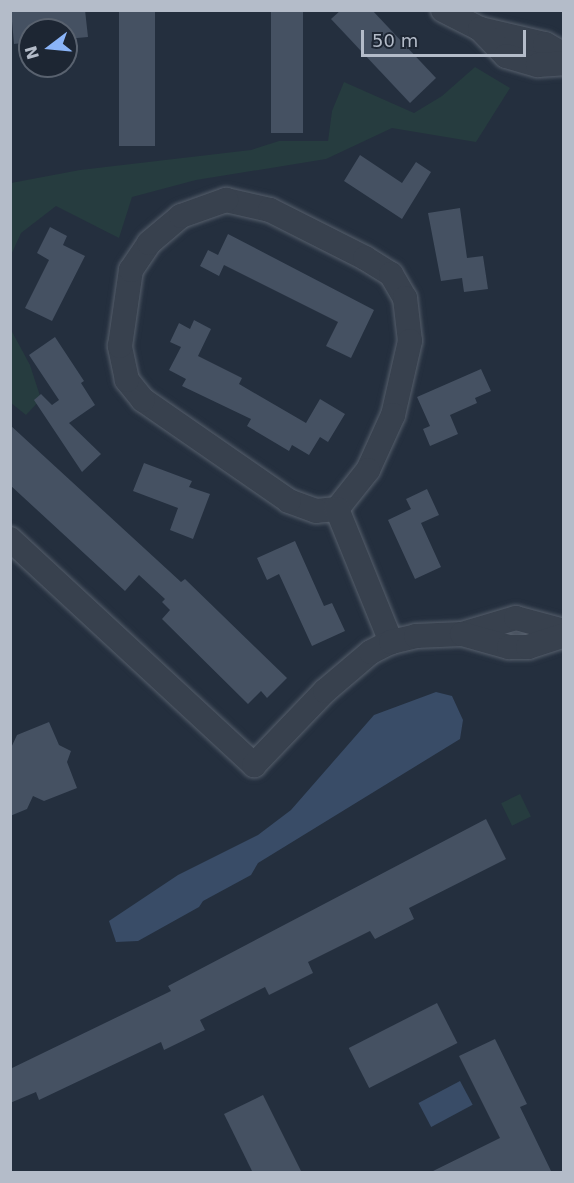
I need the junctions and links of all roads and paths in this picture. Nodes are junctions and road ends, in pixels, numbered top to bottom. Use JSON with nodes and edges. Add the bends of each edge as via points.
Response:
{"nodes":[{"id":1,"x":443,"y":10,"type":"edge"},
{"id":2,"x":480,"y":29,"type":"junction"},
{"id":3,"x":564,"y":55,"type":"edge"},
{"id":4,"x":564,"y":63,"type":"edge"},
{"id":5,"x":337,"y":509,"type":"junction"},
{"id":6,"x":10,"y":539,"type":"edge"},
{"id":7,"x":564,"y":633,"type":"edge"},
{"id":8,"x":391,"y":642,"type":"junction"}],
"edges":[{"from":1,"to":2,"type":"street"},
{"from":2,"to":3,"type":"street","via":[[545,44]]},
{"from":2,"to":4,"type":"street","via":[[506,56],[538,65]]},
{"from":5,"to":5,"type":"street","via":[[316,511],[289,501],[143,400],[127,380],[120,346],[131,270],[149,243],[181,216],[226,200],[270,210],[391,274],[405,298],[410,341],[393,415],[368,470]]},
{"from":5,"to":8,"type":"street"},
{"from":6,"to":8,"type":"street","via":[[254,765],[325,691],[371,652]]},
{"from":7,"to":8,"type":"street","via":[[516,618],[462,634],[416,636]]}]}
